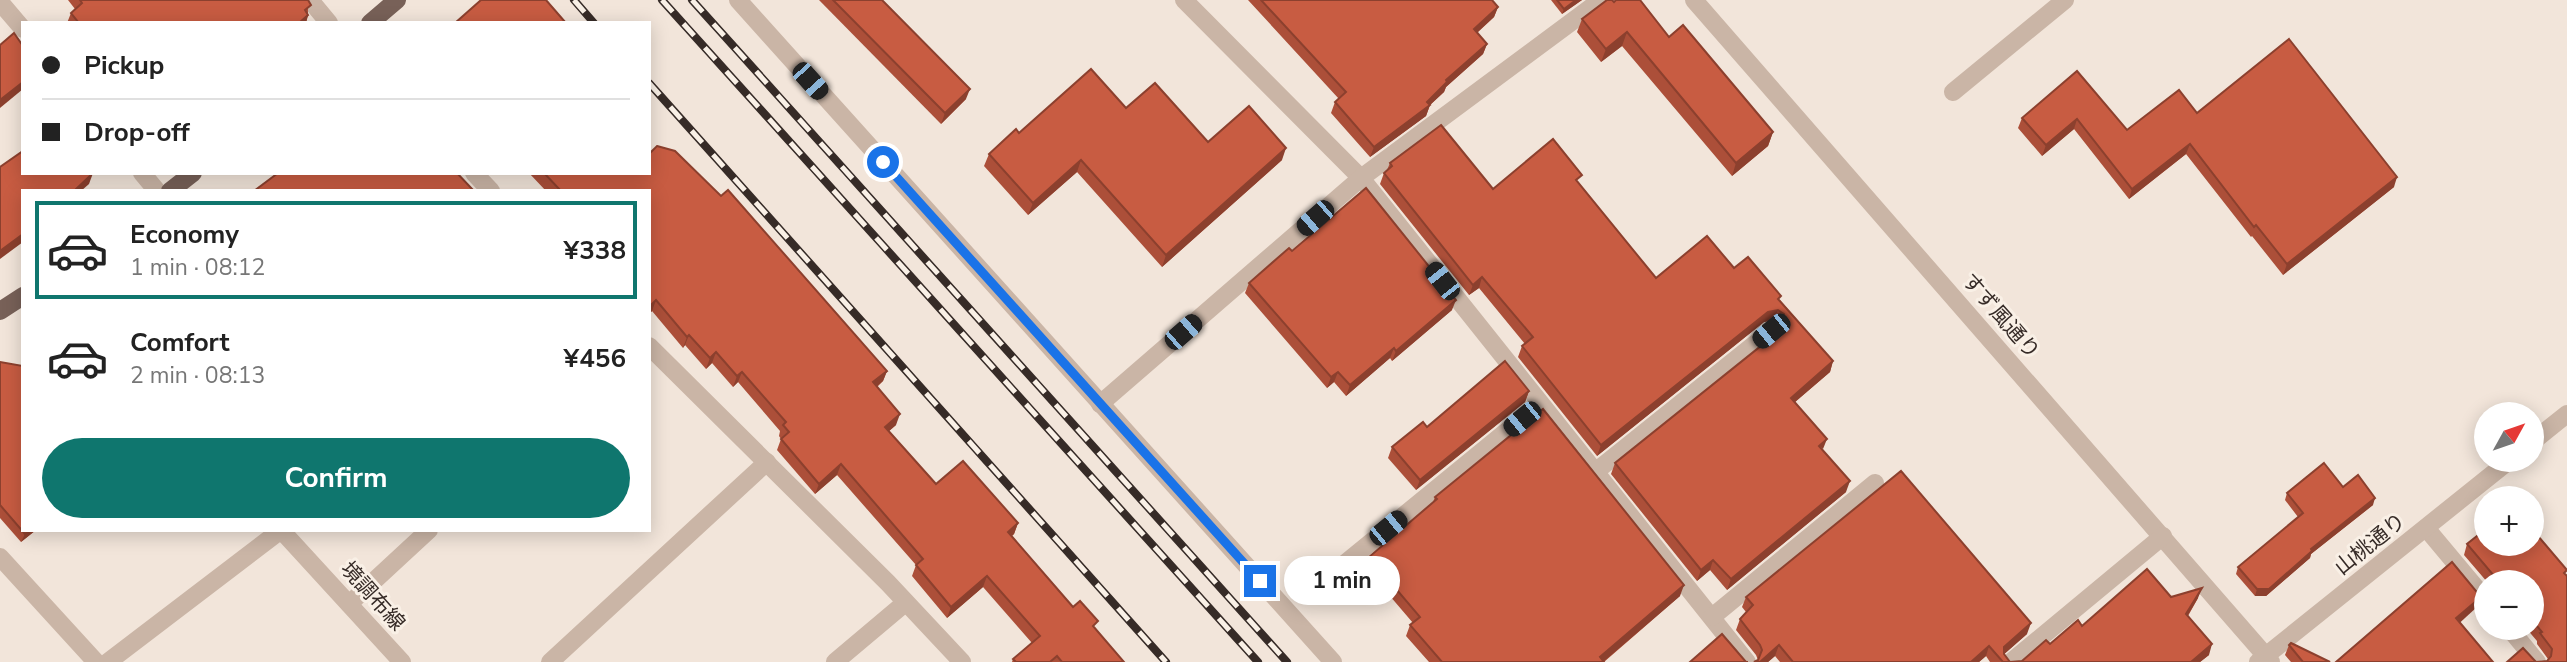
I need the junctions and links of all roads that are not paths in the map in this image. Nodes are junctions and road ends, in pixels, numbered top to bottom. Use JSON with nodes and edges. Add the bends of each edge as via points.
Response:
{"nodes":[{"id":1,"x":310,"y":0,"type":"edge"},
{"id":2,"x":397,"y":0,"type":"edge"},
{"id":3,"x":738,"y":0,"type":"edge"},
{"id":4,"x":1184,"y":0,"type":"edge"},
{"id":5,"x":1601,"y":0,"type":"edge"},
{"id":6,"x":1694,"y":0,"type":"edge"},
{"id":7,"x":2065,"y":0,"type":"edge"},
{"id":8,"x":0,"y":2,"type":"edge"},
{"id":9,"x":327,"y":21,"type":"edge"},
{"id":10,"x":372,"y":21,"type":"edge"},
{"id":11,"x":21,"y":28,"type":"edge"},
{"id":12,"x":1953,"y":92,"type":"dead end"},
{"id":13,"x":144,"y":175,"type":"edge"},
{"id":14,"x":190,"y":175,"type":"edge"},
{"id":15,"x":476,"y":175,"type":"edge"},
{"id":16,"x":1361,"y":178,"type":"junction"},
{"id":17,"x":155,"y":189,"type":"edge"},
{"id":18,"x":173,"y":189,"type":"edge"},
{"id":19,"x":489,"y":189,"type":"edge"},
{"id":20,"x":21,"y":297,"type":"edge"},
{"id":21,"x":0,"y":311,"type":"edge"},
{"id":22,"x":1771,"y":331,"type":"edge"},
{"id":23,"x":651,"y":348,"type":"edge"},
{"id":24,"x":1100,"y":404,"type":"junction"},
{"id":25,"x":1540,"y":404,"type":"junction"},
{"id":26,"x":2567,"y":414,"type":"edge"},
{"id":27,"x":2544,"y":432,"type":"edge"},
{"id":28,"x":767,"y":462,"type":"junction"},
{"id":29,"x":1595,"y":472,"type":"junction"},
{"id":30,"x":2495,"y":472,"type":"edge"},
{"id":31,"x":1875,"y":483,"type":"dead end"},
{"id":32,"x":2426,"y":528,"type":"junction"},
{"id":33,"x":278,"y":532,"type":"edge"},
{"id":34,"x":283,"y":532,"type":"edge"},
{"id":35,"x":427,"y":532,"type":"edge"},
{"id":36,"x":2163,"y":536,"type":"junction"},
{"id":37,"x":0,"y":557,"type":"edge"},
{"id":38,"x":1326,"y":579,"type":"dead end"},
{"id":39,"x":2474,"y":585,"type":"edge"},
{"id":40,"x":905,"y":603,"type":"junction"},
{"id":41,"x":349,"y":604,"type":"junction"},
{"id":42,"x":1712,"y":617,"type":"junction"},
{"id":43,"x":2519,"y":640,"type":"edge"},
{"id":44,"x":2265,"y":660,"type":"edge"},
{"id":45,"x":397,"y":661,"type":"edge"},
{"id":46,"x":96,"y":662,"type":"edge"},
{"id":47,"x":108,"y":662,"type":"edge"},
{"id":48,"x":550,"y":662,"type":"edge"},
{"id":49,"x":835,"y":662,"type":"edge"},
{"id":50,"x":962,"y":662,"type":"edge"},
{"id":51,"x":1333,"y":662,"type":"edge"},
{"id":52,"x":1747,"y":662,"type":"edge"},
{"id":53,"x":2011,"y":662,"type":"edge"},
{"id":54,"x":2537,"y":662,"type":"edge"}],
"edges":[{"from":1,"to":9,"type":"street"},
{"from":2,"to":10,"type":"main road"},
{"from":3,"to":24,"type":"street"},
{"from":4,"to":16,"type":"street"},
{"from":5,"to":16,"type":"street"},
{"from":6,"to":36,"type":"street","name":"すず風通り"},
{"from":7,"to":12,"type":"street"},
{"from":8,"to":11,"type":"street"},
{"from":13,"to":17,"type":"street"},
{"from":14,"to":18,"type":"main road"},
{"from":15,"to":19,"type":"street"},
{"from":16,"to":24,"type":"street"},
{"from":16,"to":25,"type":"street"},
{"from":20,"to":21,"type":"main road"},
{"from":22,"to":29,"type":"street"},
{"from":23,"to":28,"type":"street"},
{"from":24,"to":51,"type":"street"},
{"from":25,"to":29,"type":"street"},
{"from":25,"to":38,"type":"street"},
{"from":26,"to":27,"type":"street"},
{"from":28,"to":40,"type":"street"},
{"from":28,"to":48,"type":"street"},
{"from":29,"to":42,"type":"street"},
{"from":30,"to":32,"type":"street","name":"山桃通り"},
{"from":31,"to":42,"type":"street"},
{"from":32,"to":39,"type":"street"},
{"from":32,"to":44,"type":"street","name":"山桃通り"},
{"from":33,"to":47,"type":"street"},
{"from":34,"to":41,"type":"street","name":"境調布線"},
{"from":35,"to":41,"type":"street"},
{"from":36,"to":44,"type":"street","name":"すず風通り"},
{"from":36,"to":53,"type":"street"},
{"from":37,"to":46,"type":"street"},
{"from":40,"to":49,"type":"street"},
{"from":40,"to":50,"type":"street"},
{"from":41,"to":45,"type":"street","name":"境調布線"},
{"from":42,"to":52,"type":"street"},
{"from":43,"to":54,"type":"street"}]}
